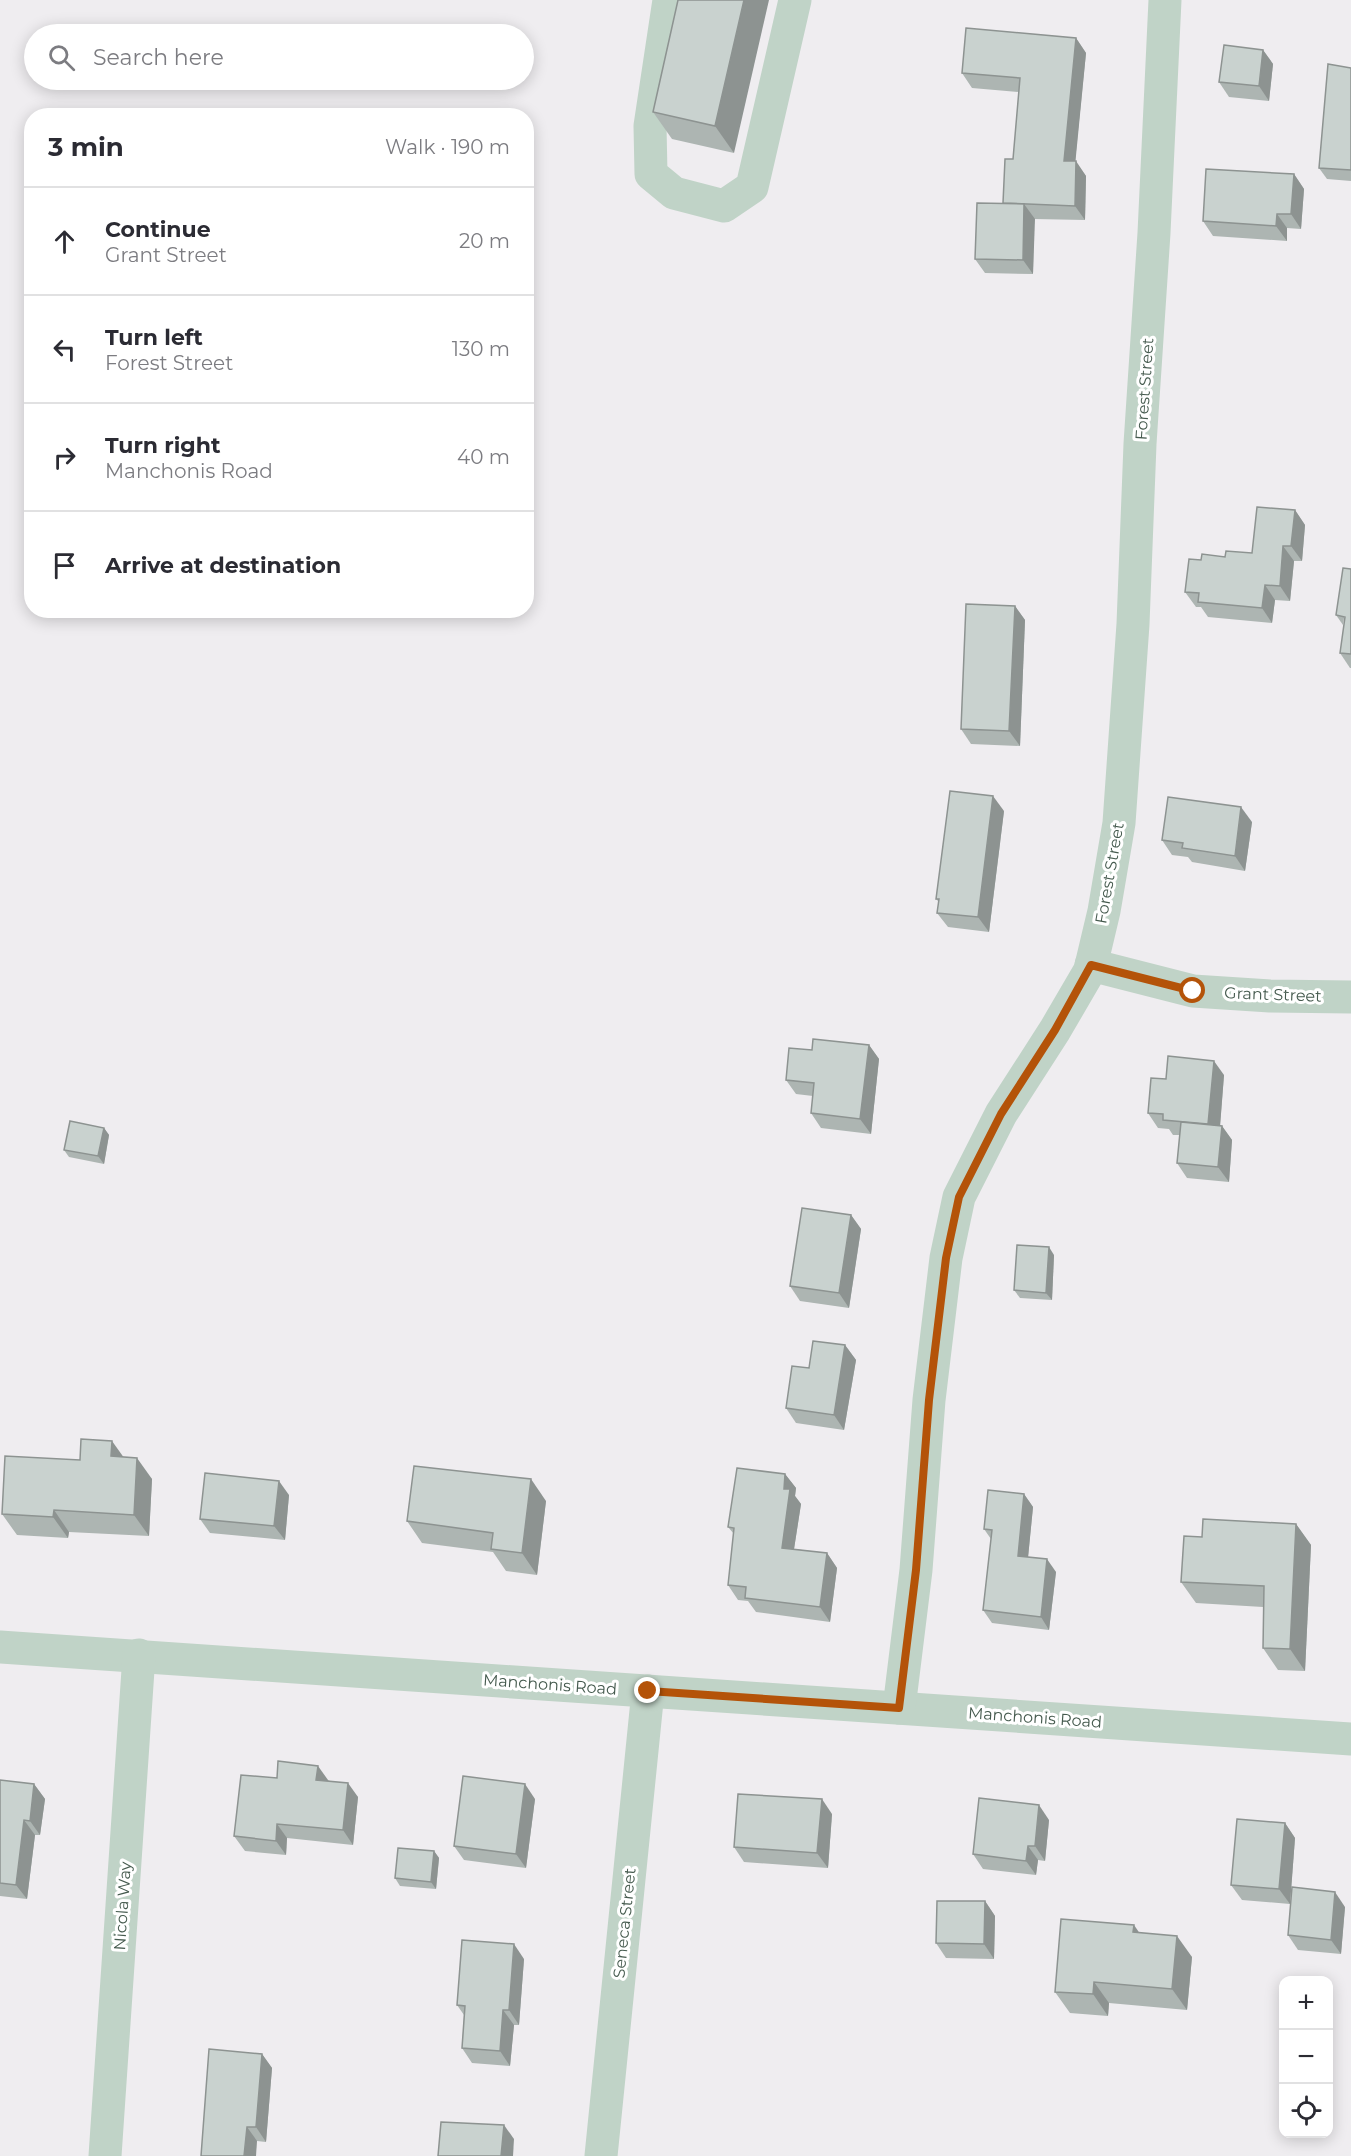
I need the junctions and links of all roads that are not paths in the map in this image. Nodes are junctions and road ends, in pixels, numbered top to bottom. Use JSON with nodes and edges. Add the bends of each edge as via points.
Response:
{"nodes":[{"id":1,"x":669,"y":0,"type":"edge"},
{"id":2,"x":795,"y":0,"type":"edge"},
{"id":3,"x":1165,"y":0,"type":"edge"},
{"id":4,"x":1091,"y":965,"type":"junction"},
{"id":5,"x":1351,"y":997,"type":"edge"},
{"id":6,"x":0,"y":1647,"type":"edge"},
{"id":7,"x":139,"y":1656,"type":"junction"},
{"id":8,"x":648,"y":1691,"type":"junction"},
{"id":9,"x":899,"y":1708,"type":"junction"},
{"id":10,"x":1351,"y":1739,"type":"edge"},
{"id":11,"x":105,"y":2156,"type":"edge"},
{"id":12,"x":601,"y":2156,"type":"edge"}],
"edges":[{"from":1,"to":2,"type":"street","via":[[650,126],[651,174],[674,193],[724,206],[752,188]]},
{"from":3,"to":4,"type":"street","name":"Forest Street","via":[[1119,823]]},
{"from":4,"to":5,"type":"street","name":"Grant Street","via":[[1193,991]]},
{"from":4,"to":9,"type":"street","name":"Forest Street","via":[[1001,1114],[959,1197],[946,1258],[929,1400],[916,1570]]},
{"from":6,"to":7,"type":"street","name":"Manchonis Road"},
{"from":7,"to":8,"type":"street","name":"Manchonis Road"},
{"from":7,"to":11,"type":"street","name":"Nicola Way"},
{"from":8,"to":9,"type":"street","name":"Manchonis Road"},
{"from":8,"to":12,"type":"street","name":"Seneca Street"},
{"from":9,"to":10,"type":"street","name":"Manchonis Road"}]}
